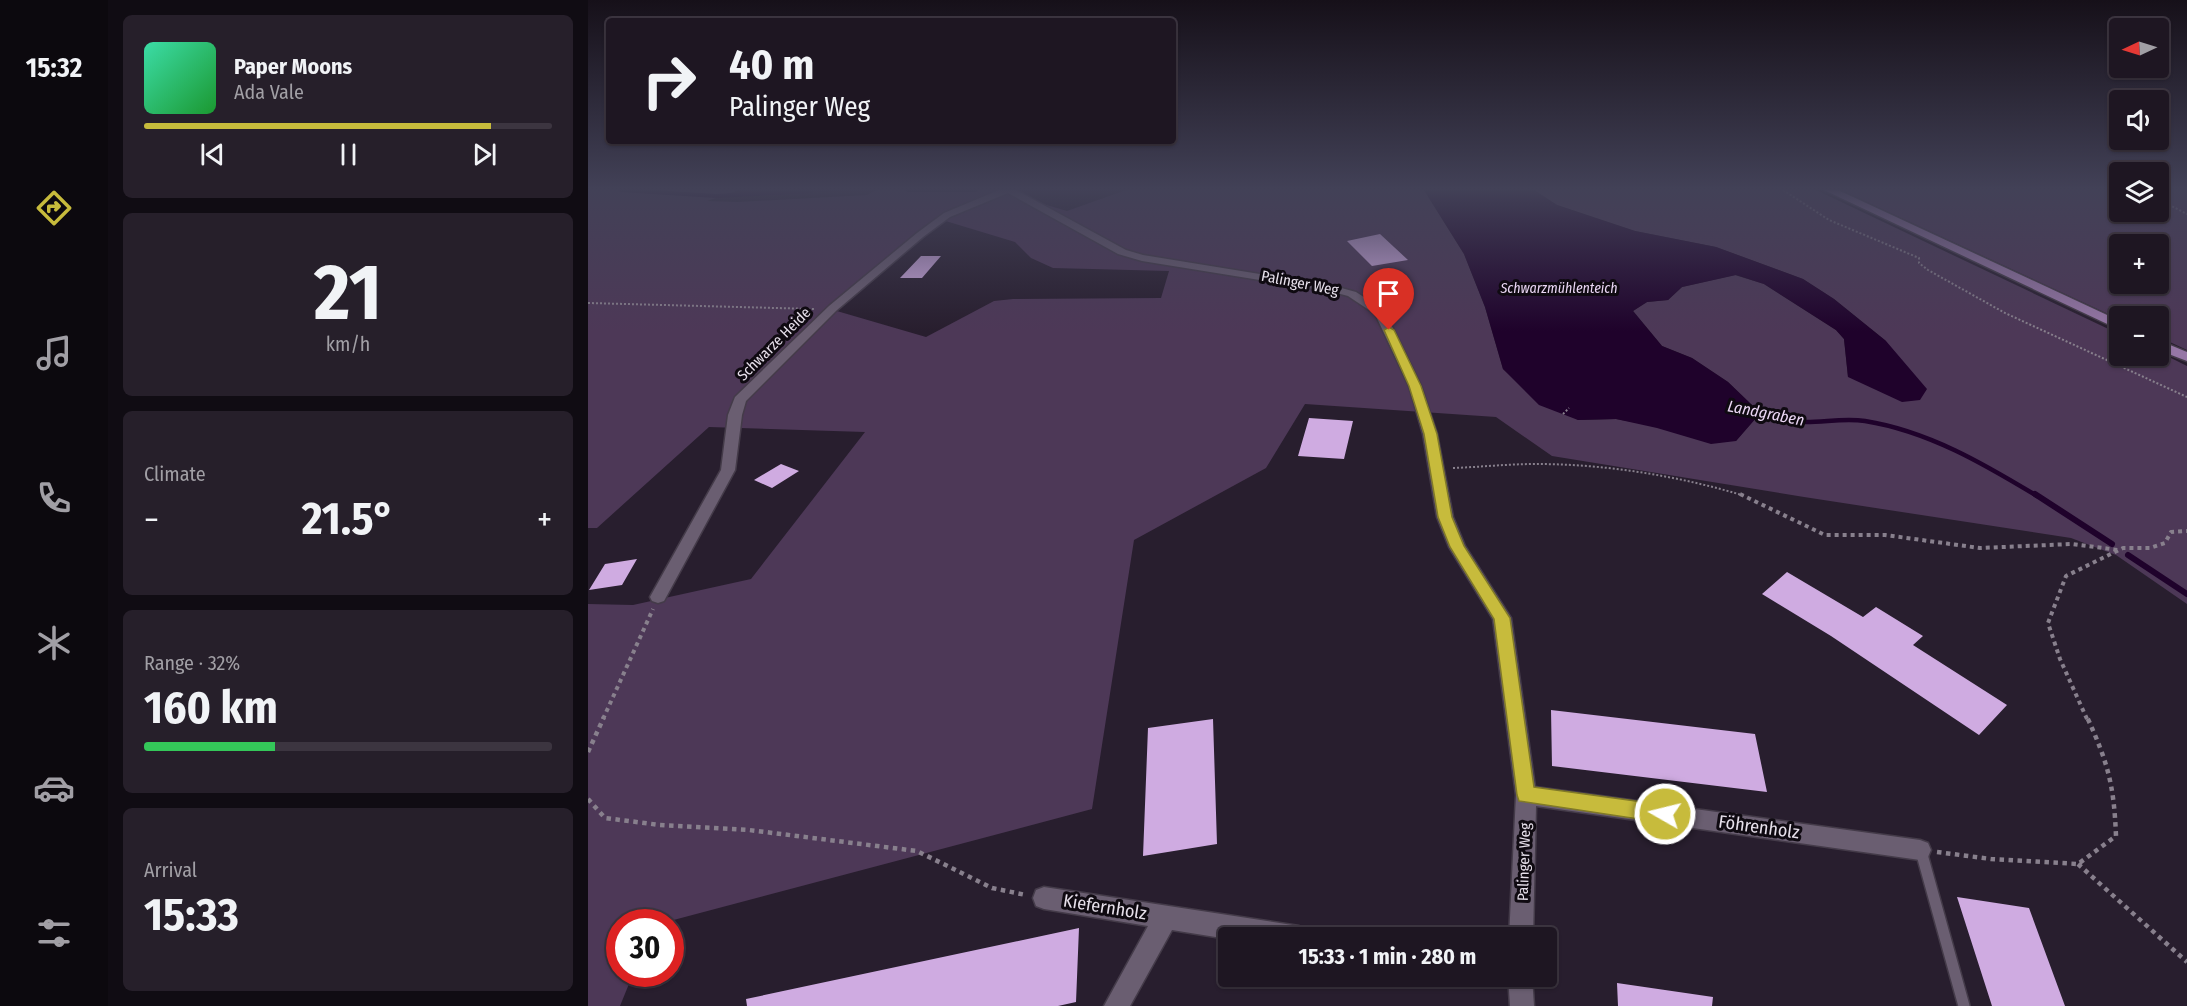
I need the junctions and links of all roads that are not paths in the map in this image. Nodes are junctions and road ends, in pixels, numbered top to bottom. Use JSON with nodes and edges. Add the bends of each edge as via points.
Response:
{"nodes":[{"id":1,"x":918,"y":237,"type":"edge"},
{"id":2,"x":1094,"y":237,"type":"edge"},
{"id":3,"x":1929,"y":237,"type":"edge"},
{"id":4,"x":2109,"y":321,"type":"edge"},
{"id":5,"x":2169,"y":349,"type":"edge"},
{"id":6,"x":2187,"y":357,"type":"edge"},
{"id":7,"x":658,"y":597,"type":"road end"},
{"id":8,"x":1526,"y":795,"type":"junction"},
{"id":9,"x":1920,"y":850,"type":"joint"},
{"id":10,"x":1044,"y":898,"type":"road end"},
{"id":11,"x":1166,"y":917,"type":"junction"},
{"id":12,"x":1229,"y":927,"type":"edge"},
{"id":13,"x":1521,"y":927,"type":"edge"},
{"id":14,"x":1521,"y":987,"type":"edge"},
{"id":15,"x":1116,"y":1006,"type":"edge"},
{"id":16,"x":1522,"y":1006,"type":"edge"},
{"id":17,"x":1964,"y":1006,"type":"edge"}],
"edges":[{"from":1,"to":7,"type":"street","name":"Schwarze Heide","via":[[833,308],[740,400],[728,470]]},
{"from":2,"to":8,"type":"street","name":"Palinger Weg","via":[[1142,258],[1334,289],[1365,300],[1380,312],[1415,386],[1430,434],[1445,517],[1457,547],[1502,618]]},
{"from":3,"to":4,"type":"main road"},
{"from":5,"to":6,"type":"main road"},
{"from":8,"to":9,"type":"street","name":"Föhrenholz"},
{"from":8,"to":13,"type":"street","name":"Palinger Weg"},
{"from":9,"to":17,"type":"lane"},
{"from":10,"to":11,"type":"street","name":"Kiefernholz"},
{"from":11,"to":12,"type":"street","name":"Kiefernholz"},
{"from":11,"to":15,"type":"street","name":"Kiefernholz"},
{"from":14,"to":16,"type":"street"}]}
